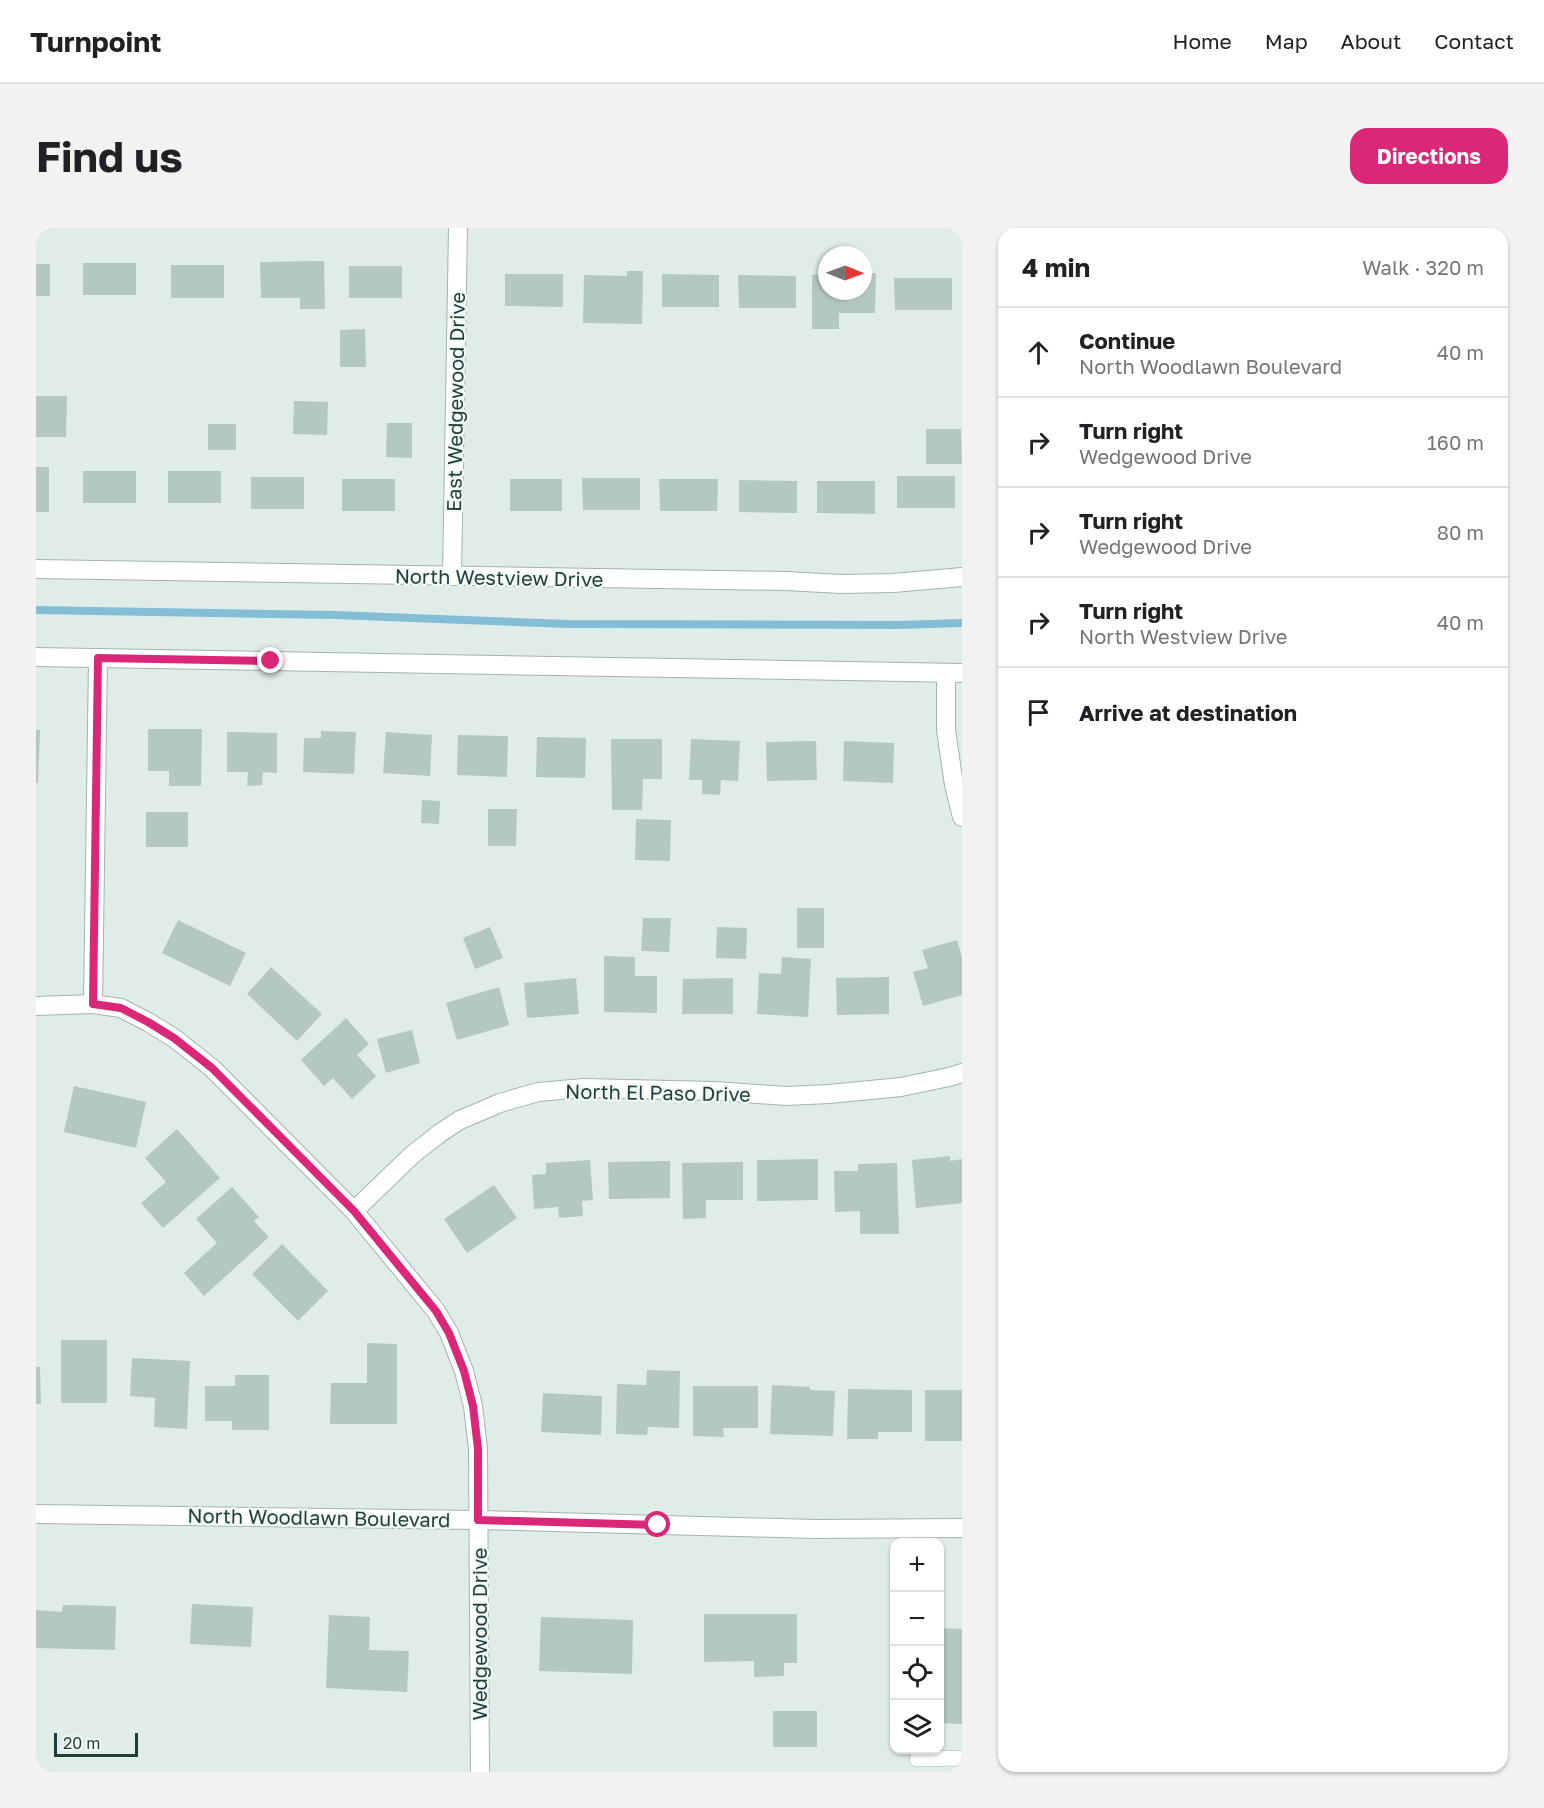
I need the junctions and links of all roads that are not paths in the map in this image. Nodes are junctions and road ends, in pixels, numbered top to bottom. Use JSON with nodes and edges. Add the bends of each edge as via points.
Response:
{"nodes":[{"id":1,"x":458,"y":228,"type":"edge"},
{"id":2,"x":36,"y":569,"type":"edge"},
{"id":3,"x":452,"y":576,"type":"junction"},
{"id":4,"x":962,"y":577,"type":"edge"},
{"id":5,"x":36,"y":657,"type":"edge"},
{"id":6,"x":98,"y":658,"type":"junction"},
{"id":7,"x":954,"y":673,"type":"edge"},
{"id":8,"x":962,"y":817,"type":"edge"},
{"id":9,"x":93,"y":1004,"type":"junction"},
{"id":10,"x":36,"y":1006,"type":"edge"},
{"id":11,"x":962,"y":1073,"type":"edge"},
{"id":12,"x":354,"y":1211,"type":"junction"},
{"id":13,"x":36,"y":1514,"type":"edge"},
{"id":14,"x":478,"y":1520,"type":"junction"},
{"id":15,"x":962,"y":1528,"type":"edge"},
{"id":16,"x":962,"y":1758,"type":"edge"},
{"id":17,"x":916,"y":1759,"type":"dead end"},
{"id":18,"x":480,"y":1772,"type":"edge"}],
"edges":[{"from":1,"to":3,"type":"street","name":"East Wedgewood Drive"},
{"from":2,"to":3,"type":"street","name":"North Westview Drive"},
{"from":3,"to":4,"type":"street","name":"North Westview Drive","via":[[841,584]]},
{"from":5,"to":6,"type":"street"},
{"from":6,"to":7,"type":"street"},
{"from":6,"to":9,"type":"street"},
{"from":7,"to":8,"type":"street","via":[[946,729]]},
{"from":9,"to":10,"type":"street"},
{"from":9,"to":12,"type":"street","name":"Wedgewood Drive","via":[[121,1008],[174,1038],[205,1062]]},
{"from":11,"to":12,"type":"street","name":"North El Paso Drive","via":[[874,1091],[786,1096],[591,1088],[538,1092],[500,1102],[460,1120],[412,1155]]},
{"from":12,"to":14,"type":"street","name":"Wedgewood Drive","via":[[436,1311],[449,1333],[473,1406],[478,1449]]},
{"from":13,"to":14,"type":"street","name":"North Woodlawn Boulevard"},
{"from":14,"to":15,"type":"street","name":"North Woodlawn Boulevard","via":[[815,1529]]},
{"from":14,"to":18,"type":"street","name":"Wedgewood Drive"},
{"from":16,"to":17,"type":"lane"}]}
